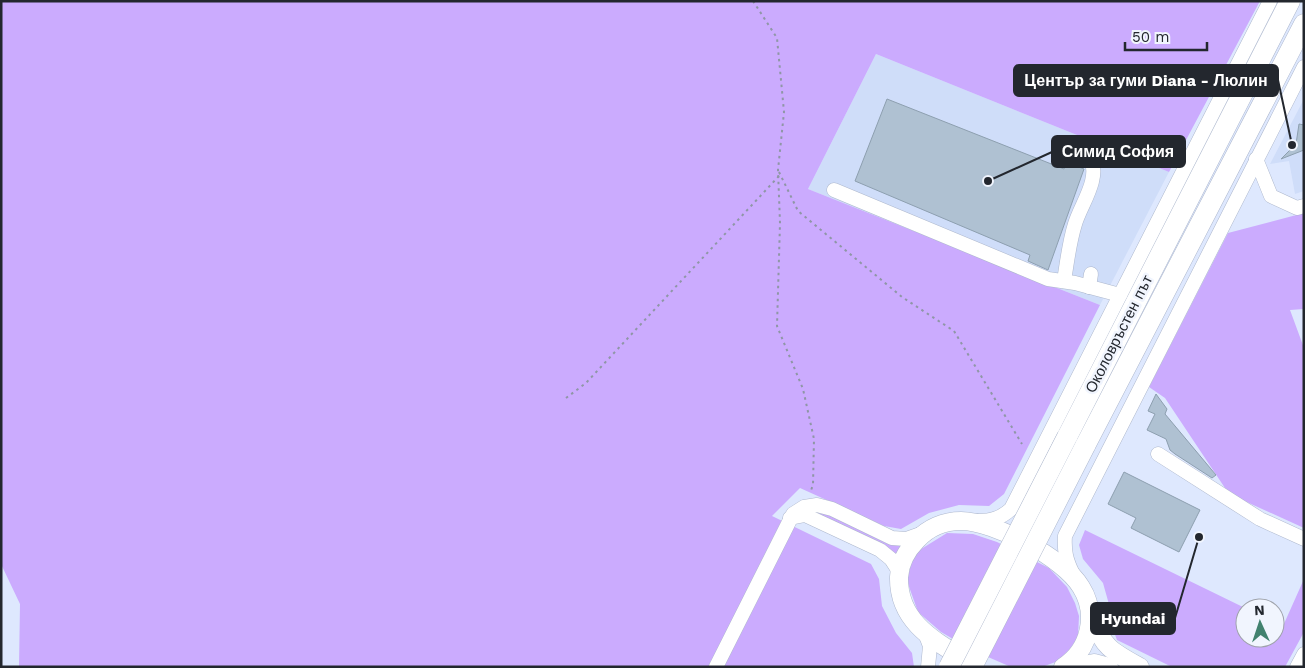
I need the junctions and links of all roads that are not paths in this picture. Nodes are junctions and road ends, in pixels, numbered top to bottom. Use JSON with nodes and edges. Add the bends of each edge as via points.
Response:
{"nodes":[{"id":1,"x":1270,"y":1,"type":"edge"},
{"id":2,"x":1290,"y":1,"type":"edge"},
{"id":3,"x":1304,"y":24,"type":"edge"},
{"id":4,"x":1304,"y":67,"type":"edge"},
{"id":5,"x":1059,"y":145,"type":"dead end"},
{"id":6,"x":1256,"y":159,"type":"junction"},
{"id":7,"x":834,"y":190,"type":"dead end"},
{"id":8,"x":1304,"y":206,"type":"edge"},
{"id":9,"x":1064,"y":282,"type":"junction"},
{"id":10,"x":1120,"y":295,"type":"junction"},
{"id":11,"x":1158,"y":454,"type":"dead end"},
{"id":12,"x":790,"y":519,"type":"junction"},
{"id":13,"x":961,"y":521,"type":"junction"},
{"id":14,"x":924,"y":533,"type":"junction"},
{"id":15,"x":1304,"y":539,"type":"edge"},
{"id":16,"x":900,"y":573,"type":"junction"},
{"id":17,"x":1075,"y":579,"type":"junction"},
{"id":18,"x":1090,"y":616,"type":"junction"},
{"id":19,"x":925,"y":632,"type":"junction"},
{"id":20,"x":1304,"y":654,"type":"edge"},
{"id":21,"x":716,"y":667,"type":"edge"},
{"id":22,"x":928,"y":667,"type":"edge"},
{"id":23,"x":949,"y":667,"type":"edge"},
{"id":24,"x":972,"y":667,"type":"edge"},
{"id":25,"x":979,"y":667,"type":"edge"},
{"id":26,"x":1063,"y":667,"type":"edge"},
{"id":27,"x":1072,"y":667,"type":"edge"},
{"id":28,"x":1109,"y":667,"type":"edge"},
{"id":29,"x":1140,"y":667,"type":"edge"},
{"id":30,"x":1297,"y":667,"type":"edge"}],
"edges":[{"from":1,"to":10,"type":"street","name":"Околовръстен път"},
{"from":2,"to":23,"type":"highway","name":"Околовръстен път","bridge":true},
{"from":3,"to":24,"type":"highway","name":"Околовръстен път","bridge":true},
{"from":4,"to":6,"type":"street"},
{"from":5,"to":9,"type":"street","via":[[1092,159],[1095,168],[1075,225]]},
{"from":6,"to":8,"type":"street","via":[[1271,196],[1297,208]]},
{"from":6,"to":17,"type":"street","via":[[1065,536],[1064,552]]},
{"from":7,"to":9,"type":"street","via":[[1048,279]]},
{"from":9,"to":10,"type":"street","via":[[1090,280]]},
{"from":10,"to":13,"type":"street","name":"Околовръстен път","via":[[1011,509],[1002,518]]},
{"from":11,"to":15,"type":"street","via":[[1260,519]]},
{"from":12,"to":14,"type":"street","via":[[804,507],[817,504],[892,538],[906,539]]},
{"from":12,"to":16,"type":"street","via":[[805,515],[872,546],[890,558]]},
{"from":12,"to":21,"type":"street"},
{"from":13,"to":14,"type":"main road","via":[[941,524]]},
{"from":13,"to":17,"type":"main road","via":[[1016,538],[1042,552]]},
{"from":14,"to":16,"type":"main road","via":[[910,547]]},
{"from":16,"to":19,"type":"main road","via":[[899,586],[906,610]]},
{"from":17,"to":18,"type":"main road","via":[[1088,601]]},
{"from":18,"to":26,"type":"main road","via":[[1084,644]]},
{"from":18,"to":29,"type":"main road","via":[[1100,638],[1114,652]]},
{"from":19,"to":22,"type":"street","via":[[930,646]]},
{"from":19,"to":25,"type":"main road"},
{"from":20,"to":30,"type":"street"},
{"from":27,"to":28,"type":"main road","via":[[1094,663]]}]}
